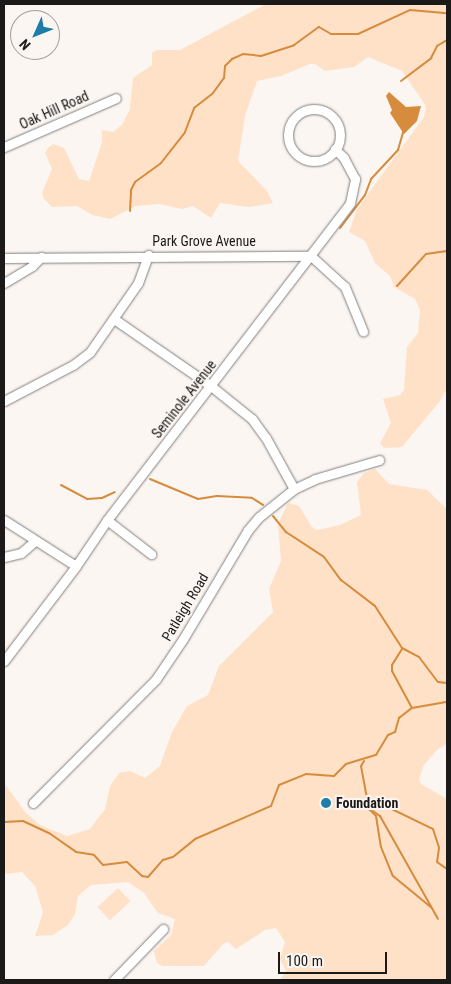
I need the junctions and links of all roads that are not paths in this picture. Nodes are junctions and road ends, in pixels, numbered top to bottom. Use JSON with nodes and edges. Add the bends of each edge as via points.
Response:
{"nodes":[{"id":1,"x":116,"y":98,"type":"dead end"},
{"id":2,"x":4,"y":147,"type":"edge"},
{"id":3,"x":335,"y":149,"type":"junction"},
{"id":4,"x":148,"y":255,"type":"junction"},
{"id":5,"x":311,"y":256,"type":"junction"},
{"id":6,"x":41,"y":257,"type":"junction"},
{"id":7,"x":4,"y":258,"type":"edge"},
{"id":8,"x":4,"y":282,"type":"edge"},
{"id":9,"x":114,"y":319,"type":"junction"},
{"id":10,"x":363,"y":331,"type":"dead end"},
{"id":11,"x":211,"y":386,"type":"junction"},
{"id":12,"x":4,"y":401,"type":"edge"},
{"id":13,"x":380,"y":460,"type":"dead end"},
{"id":14,"x":294,"y":489,"type":"junction"},
{"id":15,"x":4,"y":520,"type":"edge"},
{"id":16,"x":107,"y":520,"type":"junction"},
{"id":17,"x":35,"y":541,"type":"junction"},
{"id":18,"x":151,"y":554,"type":"dead end"},
{"id":19,"x":4,"y":557,"type":"edge"},
{"id":20,"x":76,"y":566,"type":"junction"},
{"id":21,"x":4,"y":661,"type":"edge"},
{"id":22,"x":33,"y":803,"type":"dead end"},
{"id":23,"x":164,"y":929,"type":"dead end"},
{"id":24,"x":114,"y":980,"type":"edge"}],
"edges":[{"from":1,"to":2,"type":"street","name":"Oak Hill Road"},
{"from":3,"to":3,"type":"street","via":[[339,132],[329,114],[308,110],[291,122],[288,139],[300,156],[321,159]]},
{"from":3,"to":5,"type":"street","name":"Seminole Avenue","via":[[353,174],[354,194]]},
{"from":4,"to":5,"type":"street","name":"Park Grove Avenue"},
{"from":4,"to":6,"type":"street","name":"Park Grove Avenue"},
{"from":4,"to":9,"type":"street","via":[[138,283]]},
{"from":5,"to":10,"type":"street","via":[[345,287]]},
{"from":5,"to":11,"type":"street","name":"Seminole Avenue"},
{"from":6,"to":7,"type":"street","name":"Park Grove Avenue"},
{"from":6,"to":8,"type":"street"},
{"from":9,"to":11,"type":"street"},
{"from":9,"to":12,"type":"street","via":[[82,359]]},
{"from":11,"to":14,"type":"street","via":[[260,430]]},
{"from":11,"to":16,"type":"street","name":"Seminole Avenue"},
{"from":13,"to":14,"type":"street","name":"Patleigh Road","via":[[332,472]]},
{"from":14,"to":22,"type":"street","name":"Patleigh Road","via":[[273,504],[248,530],[156,679]]},
{"from":15,"to":17,"type":"street"},
{"from":16,"to":18,"type":"street"},
{"from":16,"to":20,"type":"street","name":"Seminole Avenue"},
{"from":17,"to":19,"type":"street","via":[[21,553]]},
{"from":17,"to":20,"type":"street"},
{"from":20,"to":21,"type":"street","name":"Seminole Avenue"},
{"from":23,"to":24,"type":"street"}]}
